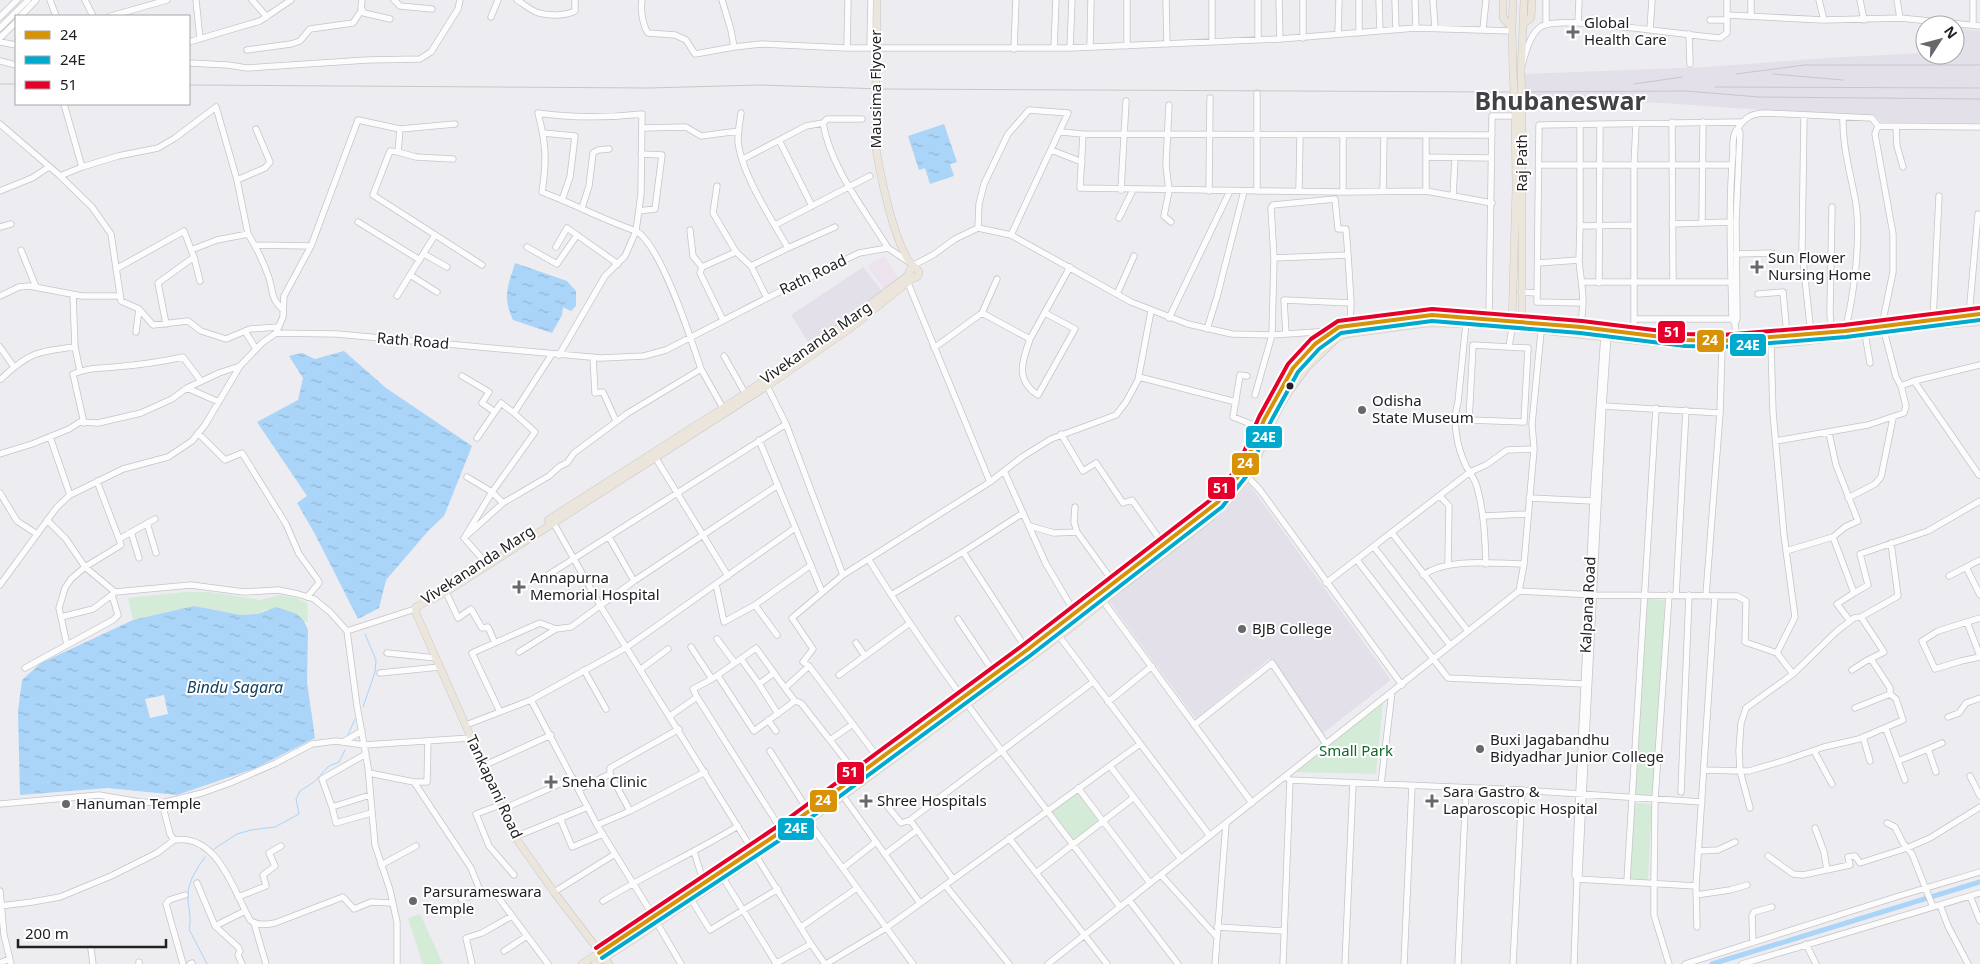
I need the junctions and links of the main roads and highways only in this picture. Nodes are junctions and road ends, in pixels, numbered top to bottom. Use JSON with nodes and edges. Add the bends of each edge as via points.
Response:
{"nodes":[{"id":1,"x":877,"y":0,"type":"edge"},
{"id":2,"x":1503,"y":0,"type":"edge"},
{"id":3,"x":1514,"y":0,"type":"edge"},
{"id":4,"x":1524,"y":0,"type":"edge"},
{"id":5,"x":1532,"y":0,"type":"edge"},
{"id":6,"x":1523,"y":24,"type":"junction"},
{"id":7,"x":1512,"y":29,"type":"junction"},
{"id":8,"x":1517,"y":72,"type":"junction"},
{"id":9,"x":1517,"y":110,"type":"junction"},
{"id":10,"x":910,"y":279,"type":"junction"},
{"id":11,"x":1518,"y":306,"type":"junction"},
{"id":12,"x":1980,"y":314,"type":"edge"},
{"id":13,"x":1500,"y":320,"type":"junction"},
{"id":14,"x":1523,"y":322,"type":"junction"},
{"id":15,"x":1980,"y":322,"type":"edge"},
{"id":16,"x":1542,"y":324,"type":"junction"},
{"id":17,"x":1512,"y":325,"type":"junction"},
{"id":18,"x":1900,"y":326,"type":"junction"},
{"id":19,"x":1883,"y":328,"type":"junction"},
{"id":20,"x":1521,"y":330,"type":"junction"},
{"id":21,"x":684,"y":435,"type":"junction"},
{"id":22,"x":526,"y":537,"type":"junction"},
{"id":23,"x":416,"y":608,"type":"junction"},
{"id":24,"x":966,"y":701,"type":"junction"},
{"id":25,"x":755,"y":852,"type":"junction"},
{"id":26,"x":656,"y":920,"type":"junction"},
{"id":27,"x":601,"y":956,"type":"junction"},
{"id":28,"x":594,"y":962,"type":"edge"},
{"id":29,"x":582,"y":964,"type":"edge"},
{"id":30,"x":609,"y":964,"type":"edge"}],
"edges":[{"from":1,"to":10,"type":"main road","name":"Mausima Flyover","bridge":true,"via":[[875,139],[879,172],[897,234],[912,266]]},
{"from":2,"to":7,"type":"main road","name":"Raj Path","via":[[1503,18]]},
{"from":3,"to":7,"type":"main road"},
{"from":4,"to":6,"type":"main road"},
{"from":5,"to":6,"type":"main road","name":"Raj Path","via":[[1531,18]]},
{"from":6,"to":8,"type":"main road","name":"Raj Path"},
{"from":7,"to":8,"type":"main road","name":"Raj Path"},
{"from":8,"to":9,"type":"main road","name":"Raj Path","bridge":true},
{"from":9,"to":11,"type":"main road","name":"Raj Path"},
{"from":9,"to":11,"type":"main road","name":"Raj Path","via":[[1521,292]]},
{"from":10,"to":21,"type":"main road","name":"Vivekananda Marg"},
{"from":10,"to":21,"type":"main road","name":"Vivekananda Marg","via":[[852,327],[767,386]]},
{"from":11,"to":13,"type":"main road"},
{"from":11,"to":14,"type":"main road","name":"Raj Path"},
{"from":11,"to":16,"type":"main road"},
{"from":11,"to":17,"type":"main road","name":"Raj Path"},
{"from":12,"to":18,"type":"main road"},
{"from":13,"to":17,"type":"main road"},
{"from":13,"to":24,"type":"main road","via":[[1432,315],[1350,325],[1331,331],[1293,368],[1242,471],[1218,502],[996,674]]},
{"from":14,"to":16,"type":"main road"},
{"from":14,"to":17,"type":"main road"},
{"from":14,"to":20,"type":"main road","name":"Raj Path"},
{"from":15,"to":18,"type":"main road"},
{"from":16,"to":19,"type":"main road","via":[[1695,340],[1736,341]]},
{"from":17,"to":20,"type":"main road"},
{"from":17,"to":24,"type":"main road","via":[[1427,323],[1346,334],[1336,339],[1307,367],[1290,390],[1248,477],[1225,504],[1059,636]]},
{"from":18,"to":19,"type":"main road"},
{"from":19,"to":20,"type":"main road","via":[[1865,334],[1722,348]]},
{"from":21,"to":22,"type":"main road","name":"Vivekananda Marg"},
{"from":21,"to":22,"type":"main road","name":"Vivekananda Marg","via":[[655,457]]},
{"from":22,"to":23,"type":"main road","name":"Vivekananda Marg","via":[[446,592]]},
{"from":22,"to":23,"type":"main road","name":"Vivekananda Marg"},
{"from":23,"to":27,"type":"main road","name":"Tankapani Road","via":[[515,837]]},
{"from":24,"to":25,"type":"main road","via":[[879,759]]},
{"from":24,"to":25,"type":"main road","via":[[808,821]]},
{"from":25,"to":26,"type":"main road","via":[[723,878]]},
{"from":25,"to":26,"type":"main road","via":[[704,882]]},
{"from":26,"to":27,"type":"main road"},
{"from":27,"to":28,"type":"main road"},
{"from":27,"to":30,"type":"main road","name":"Tankapani Road"},
{"from":28,"to":29,"type":"main road"}]}
